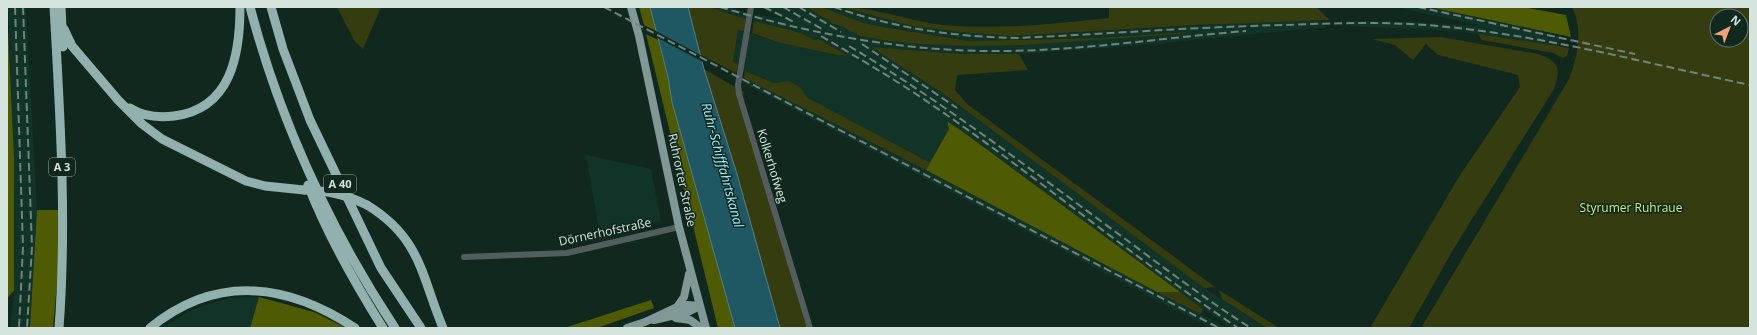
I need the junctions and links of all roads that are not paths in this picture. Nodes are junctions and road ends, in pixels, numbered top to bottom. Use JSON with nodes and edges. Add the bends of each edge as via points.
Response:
{"nodes":[{"id":1,"x":54,"y":7,"type":"edge"},
{"id":2,"x":61,"y":7,"type":"edge"},
{"id":3,"x":240,"y":7,"type":"edge"},
{"id":4,"x":250,"y":7,"type":"edge"},
{"id":5,"x":271,"y":7,"type":"edge"},
{"id":6,"x":631,"y":7,"type":"edge"},
{"id":7,"x":751,"y":7,"type":"edge"},
{"id":8,"x":62,"y":24,"type":"junction"},
{"id":9,"x":143,"y":120,"type":"junction"},
{"id":10,"x":287,"y":123,"type":"junction"},
{"id":11,"x":679,"y":226,"type":"junction"},
{"id":12,"x":464,"y":257,"type":"dead end"},
{"id":13,"x":690,"y":272,"type":"junction"},
{"id":14,"x":677,"y":306,"type":"junction"},
{"id":15,"x":700,"y":306,"type":"junction"},
{"id":16,"x":411,"y":312,"type":"junction"},
{"id":17,"x":669,"y":318,"type":"junction"},
{"id":18,"x":646,"y":322,"type":"junction"},
{"id":19,"x":59,"y":328,"type":"edge"},
{"id":20,"x":65,"y":328,"type":"edge"},
{"id":21,"x":150,"y":328,"type":"edge"},
{"id":22,"x":355,"y":328,"type":"edge"},
{"id":23,"x":383,"y":328,"type":"edge"},
{"id":24,"x":395,"y":328,"type":"edge"},
{"id":25,"x":420,"y":328,"type":"edge"},
{"id":26,"x":424,"y":328,"type":"edge"},
{"id":27,"x":443,"y":328,"type":"edge"},
{"id":28,"x":627,"y":328,"type":"edge"},
{"id":29,"x":701,"y":328,"type":"edge"},
{"id":30,"x":706,"y":328,"type":"edge"},
{"id":31,"x":810,"y":328,"type":"edge"}],
"edges":[{"from":1,"to":19,"type":"highway","number":"A 3","via":[[63,188]]},
{"from":2,"to":8,"type":"highway","number":"A 3"},
{"from":3,"to":9,"type":"highway","via":[[239,42],[235,58],[226,81],[213,100],[202,108],[183,114]]},
{"from":4,"to":10,"type":"highway","number":"A 40"},
{"from":5,"to":16,"type":"highway","number":"A 40","via":[[283,49],[310,120],[381,268]]},
{"from":6,"to":11,"type":"main road","name":"Ruhrorter Straße"},
{"from":7,"to":31,"type":"street","name":"Kolkerhofweg","via":[[738,85],[739,94]]},
{"from":8,"to":9,"type":"highway","via":[[72,46],[124,108]]},
{"from":8,"to":20,"type":"highway","number":"A 3","via":[[69,191]]},
{"from":9,"to":27,"type":"highway","bridge":true,"via":[[162,139],[246,181],[288,192],[328,191],[352,198],[380,213],[406,238],[415,253]]},
{"from":10,"to":23,"type":"highway","via":[[294,150],[320,216],[342,260]]},
{"from":10,"to":24,"type":"highway","number":"A 40","via":[[312,182],[348,251]]},
{"from":11,"to":12,"type":"street","name":"Dörnerhofstraße","via":[[567,253]]},
{"from":11,"to":13,"type":"main road","name":"Ruhrorter Straße"},
{"from":13,"to":14,"type":"main road","via":[[684,296]]},
{"from":13,"to":15,"type":"main road","name":"Ruhrorter Straße"},
{"from":14,"to":15,"type":"main road"},
{"from":14,"to":18,"type":"main road"},
{"from":15,"to":17,"type":"main road"},
{"from":15,"to":30,"type":"main road","name":"Ruhrorter Straße"},
{"from":16,"to":25,"type":"highway","number":"A 40"},
{"from":16,"to":26,"type":"highway"},
{"from":17,"to":18,"type":"main road"},
{"from":17,"to":29,"type":"main road","via":[[683,318]]},
{"from":18,"to":28,"type":"main road"},
{"from":21,"to":22,"type":"highway","via":[[202,298],[245,290],[288,296],[334,315]]}]}
